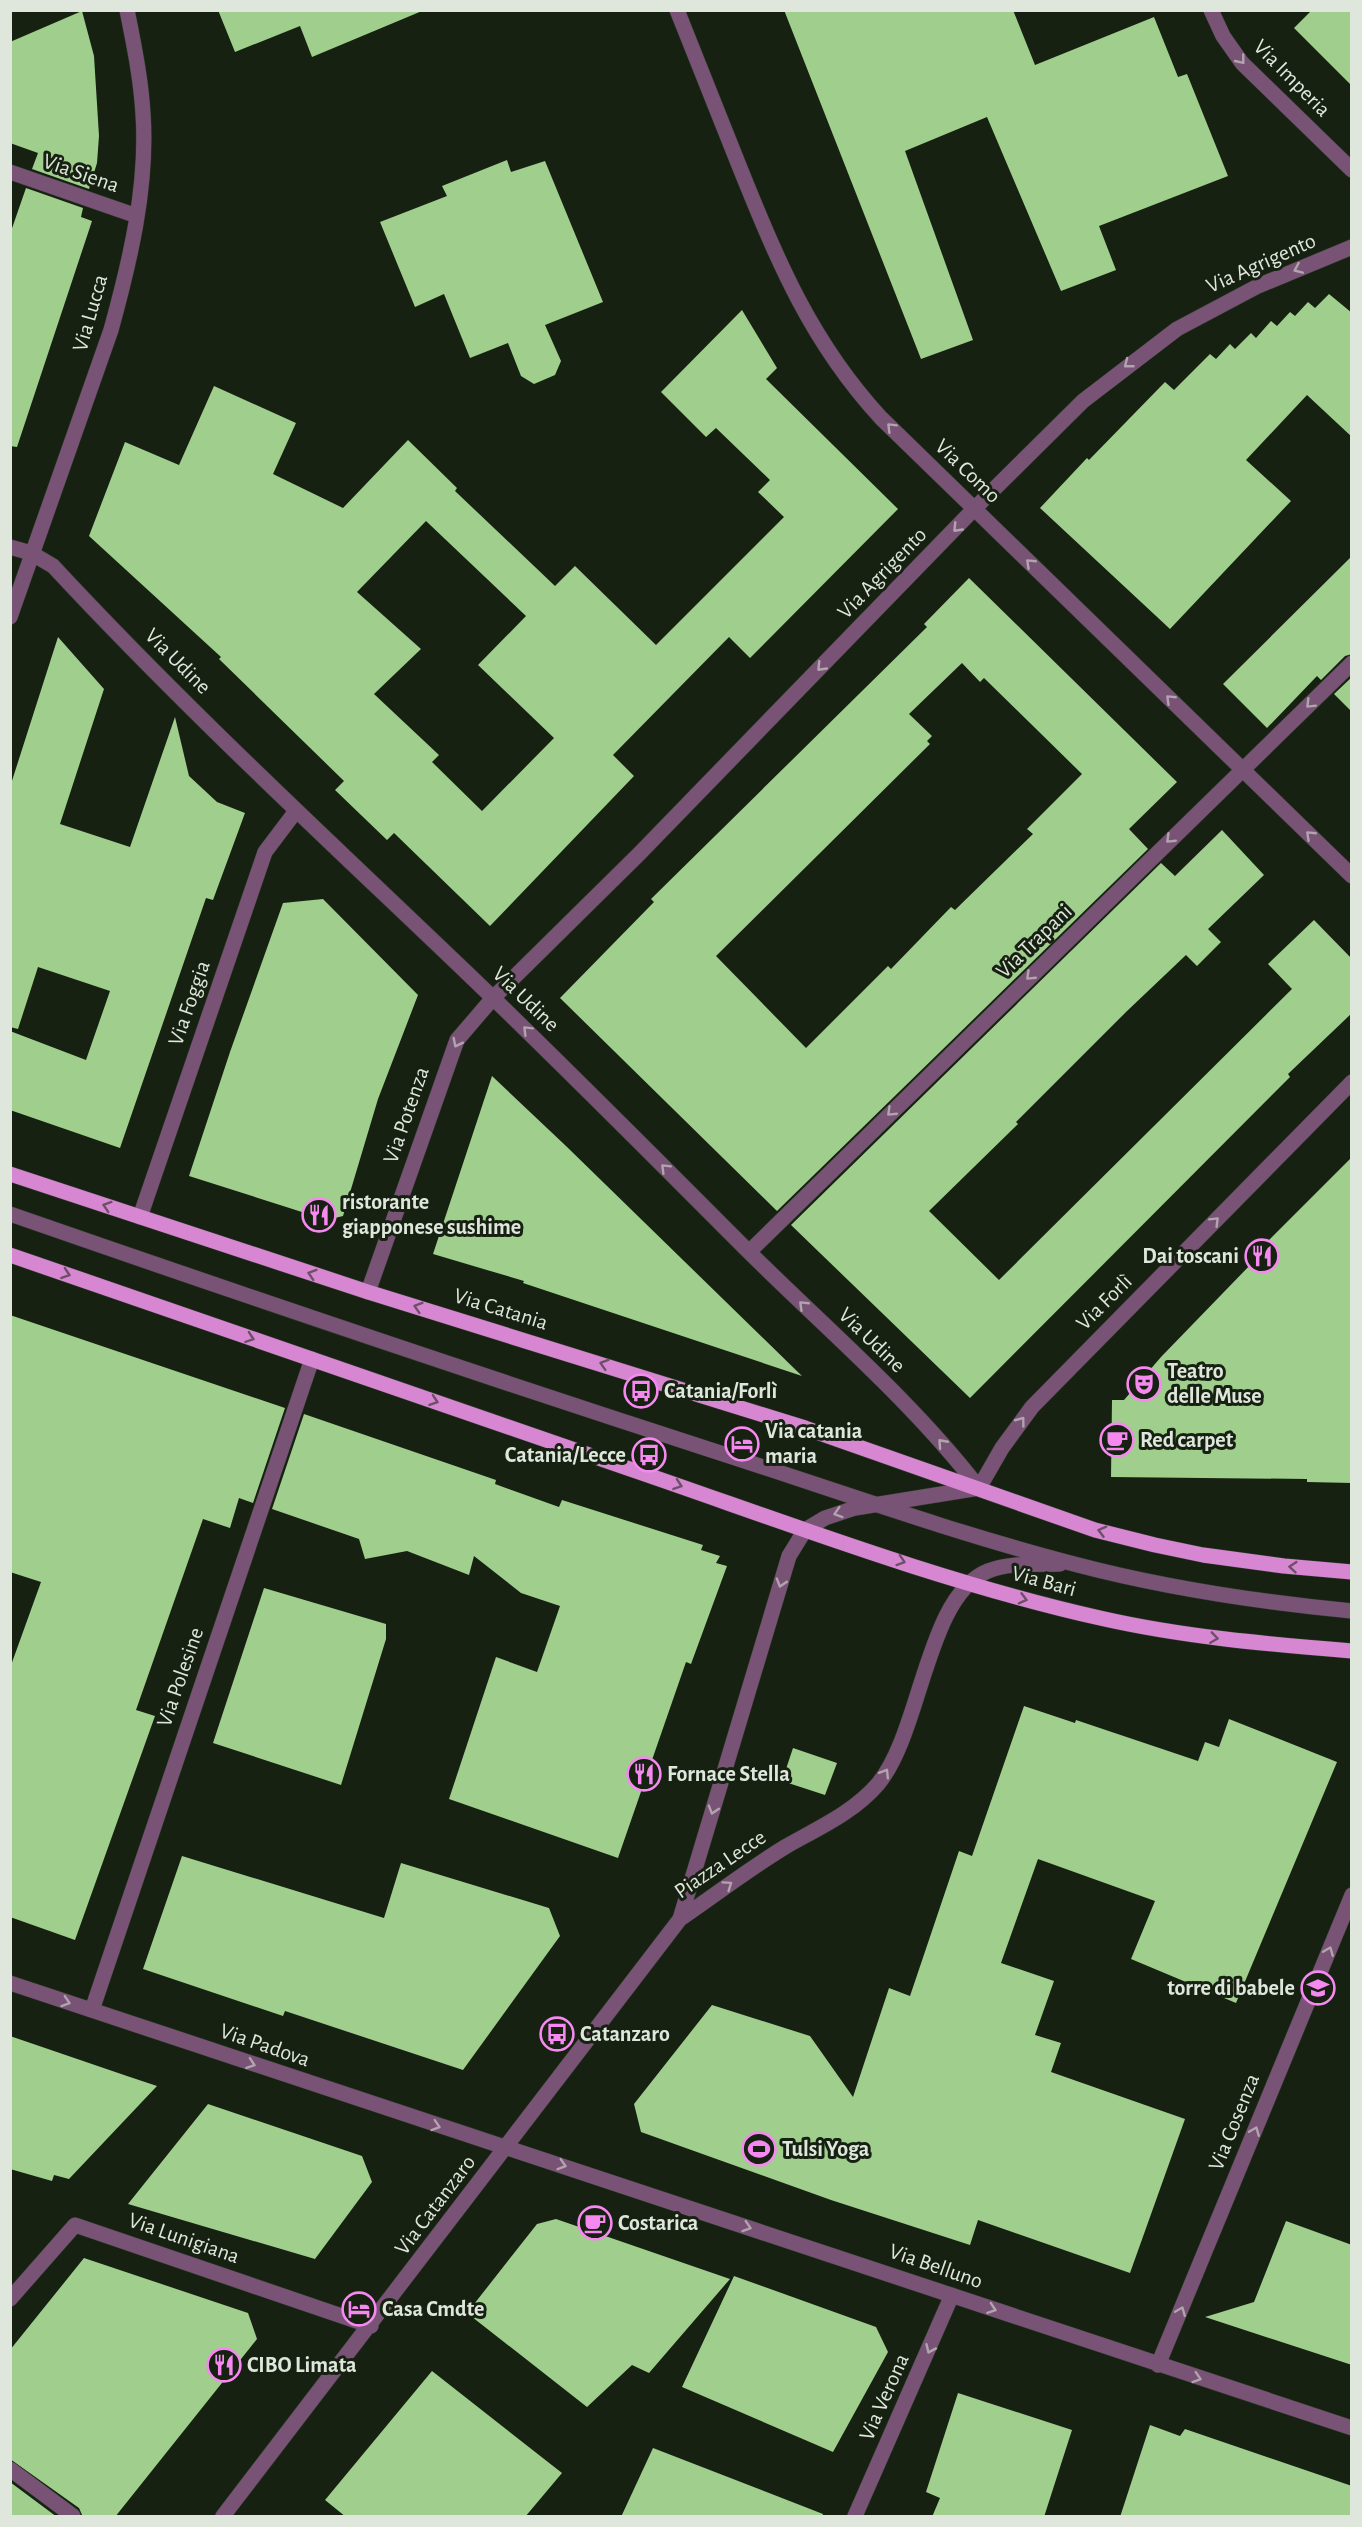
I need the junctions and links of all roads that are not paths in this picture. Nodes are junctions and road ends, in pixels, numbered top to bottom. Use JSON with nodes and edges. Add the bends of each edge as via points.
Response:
{"nodes":[{"id":1,"x":128,"y":10,"type":"edge"},
{"id":2,"x":677,"y":10,"type":"edge"},
{"id":3,"x":1211,"y":10,"type":"edge"},
{"id":4,"x":1352,"y":170,"type":"edge"},
{"id":5,"x":10,"y":172,"type":"edge"},
{"id":6,"x":136,"y":216,"type":"junction"},
{"id":7,"x":1352,"y":247,"type":"edge"},
{"id":8,"x":974,"y":509,"type":"junction"},
{"id":9,"x":10,"y":547,"type":"edge"},
{"id":10,"x":32,"y":553,"type":"junction"},
{"id":11,"x":10,"y":617,"type":"edge"},
{"id":12,"x":1352,"y":663,"type":"edge"},
{"id":13,"x":1242,"y":769,"type":"junction"},
{"id":14,"x":296,"y":811,"type":"junction"},
{"id":15,"x":1352,"y":876,"type":"edge"},
{"id":16,"x":494,"y":998,"type":"junction"},
{"id":17,"x":1352,"y":1082,"type":"edge"},
{"id":18,"x":10,"y":1174,"type":"edge"},
{"id":19,"x":10,"y":1214,"type":"edge"},
{"id":20,"x":140,"y":1217,"type":"junction"},
{"id":21,"x":749,"y":1252,"type":"junction"},
{"id":22,"x":10,"y":1255,"type":"edge"},
{"id":23,"x":368,"y":1292,"type":"junction"},
{"id":24,"x":312,"y":1359,"type":"junction"},
{"id":25,"x":979,"y":1488,"type":"junction"},
{"id":26,"x":874,"y":1505,"type":"junction"},
{"id":27,"x":805,"y":1530,"type":"junction"},
{"id":28,"x":1075,"y":1564,"type":"junction"},
{"id":29,"x":1352,"y":1572,"type":"edge"},
{"id":30,"x":967,"y":1583,"type":"junction"},
{"id":31,"x":1352,"y":1611,"type":"edge"},
{"id":32,"x":1352,"y":1651,"type":"edge"},
{"id":33,"x":1352,"y":1895,"type":"edge"},
{"id":34,"x":680,"y":1919,"type":"junction"},
{"id":35,"x":10,"y":1983,"type":"edge"},
{"id":36,"x":92,"y":2010,"type":"junction"},
{"id":37,"x":507,"y":2148,"type":"junction"},
{"id":38,"x":952,"y":2295,"type":"junction"},
{"id":39,"x":10,"y":2299,"type":"edge"},
{"id":40,"x":371,"y":2326,"type":"junction"},
{"id":41,"x":1158,"y":2365,"type":"junction"},
{"id":42,"x":1352,"y":2428,"type":"edge"},
{"id":43,"x":10,"y":2469,"type":"edge"},
{"id":44,"x":73,"y":2517,"type":"edge"},
{"id":45,"x":223,"y":2517,"type":"edge"},
{"id":46,"x":855,"y":2517,"type":"edge"}],
"edges":[{"from":1,"to":6,"type":"street","name":"Via Lucca","via":[[144,115]]},
{"from":8,"to":2,"type":"street","name":"Via Como","one_way":true,"via":[[861,395],[812,326],[769,239]]},
{"from":3,"to":4,"type":"street","name":"Via Imperia","one_way":true,"via":[[1222,36],[1242,63]]},
{"from":5,"to":6,"type":"street","name":"Via Siena"},
{"from":6,"to":10,"type":"street","name":"Via Lucca","via":[[111,330]]},
{"from":7,"to":8,"type":"street","name":"Via Agrigento","one_way":true,"via":[[1258,286],[1176,329],[1083,401]]},
{"from":13,"to":8,"type":"street","name":"Via Como","one_way":true},
{"from":8,"to":16,"type":"street","name":"Via Agrigento","one_way":true},
{"from":9,"to":10,"type":"street","name":"Via Udine"},
{"from":10,"to":11,"type":"street","name":"Via Lucca"},
{"from":10,"to":14,"type":"street","name":"Via Udine","via":[[53,566]]},
{"from":12,"to":13,"type":"street","name":"Via Trapani","one_way":true},
{"from":15,"to":13,"type":"street","name":"Via Como","one_way":true},
{"from":13,"to":21,"type":"street","name":"Via Trapani","one_way":true},
{"from":14,"to":16,"type":"street","name":"Via Udine"},
{"from":14,"to":20,"type":"street","name":"Via Foggia","via":[[265,852]]},
{"from":21,"to":16,"type":"street","name":"Via Udine","one_way":true},
{"from":16,"to":23,"type":"street","name":"Via Potenza","one_way":true,"via":[[457,1040]]},
{"from":25,"to":17,"type":"street","name":"Via Forlì","one_way":true,"via":[[1032,1407]]},
{"from":20,"to":18,"type":"main road","name":"Via Catania","one_way":true},
{"from":19,"to":26,"type":"street"},
{"from":23,"to":20,"type":"main road","name":"Via Catania","one_way":true},
{"from":25,"to":21,"type":"street","name":"Via Udine","one_way":true,"via":[[924,1423]]},
{"from":22,"to":24,"type":"main road","one_way":true},
{"from":25,"to":23,"type":"main road","name":"Via Catania","one_way":true,"via":[[755,1412]]},
{"from":24,"to":27,"type":"main road","one_way":true},
{"from":24,"to":36,"type":"street","name":"Via Polesine"},
{"from":25,"to":26,"type":"street"},
{"from":29,"to":25,"type":"main road","one_way":true,"via":[[1264,1564],[1155,1545],[1065,1521]]},
{"from":26,"to":27,"type":"street","one_way":true,"via":[[825,1518]]},
{"from":26,"to":28,"type":"street","name":"Via Bari"},
{"from":27,"to":30,"type":"main road","name":"Via Bari","one_way":true},
{"from":27,"to":34,"type":"street","name":"Piazza Lecce","one_way":true,"via":[[789,1556]]},
{"from":28,"to":30,"type":"street","via":[[1003,1567]]},
{"from":28,"to":31,"type":"street","name":"Via Bari","via":[[1202,1591]]},
{"from":30,"to":32,"type":"main road","name":"Via Bari","one_way":true,"via":[[1129,1624],[1253,1643]]},
{"from":34,"to":30,"type":"street","name":"Piazza Lecce","one_way":true,"via":[[773,1855],[846,1813],[879,1782],[902,1744],[943,1622]]},
{"from":41,"to":33,"type":"street","name":"Via Cosenza","one_way":true},
{"from":34,"to":37,"type":"street","name":"Via Catanzaro"},
{"from":35,"to":36,"type":"street","name":"Via Padova","one_way":true},
{"from":36,"to":37,"type":"street","name":"Via Padova","one_way":true},
{"from":37,"to":38,"type":"street","name":"Via Belluno","one_way":true},
{"from":37,"to":40,"type":"street","name":"Via Catanzaro"},
{"from":38,"to":41,"type":"street","name":"Via Belluno","one_way":true},
{"from":38,"to":46,"type":"street","name":"Via Verona","one_way":true},
{"from":39,"to":40,"type":"street","name":"Via Lunigiana","via":[[75,2225]]},
{"from":40,"to":45,"type":"street","name":"Via Catanzaro"},
{"from":41,"to":42,"type":"street","name":"Via Belluno","one_way":true},
{"from":43,"to":44,"type":"street"}]}
